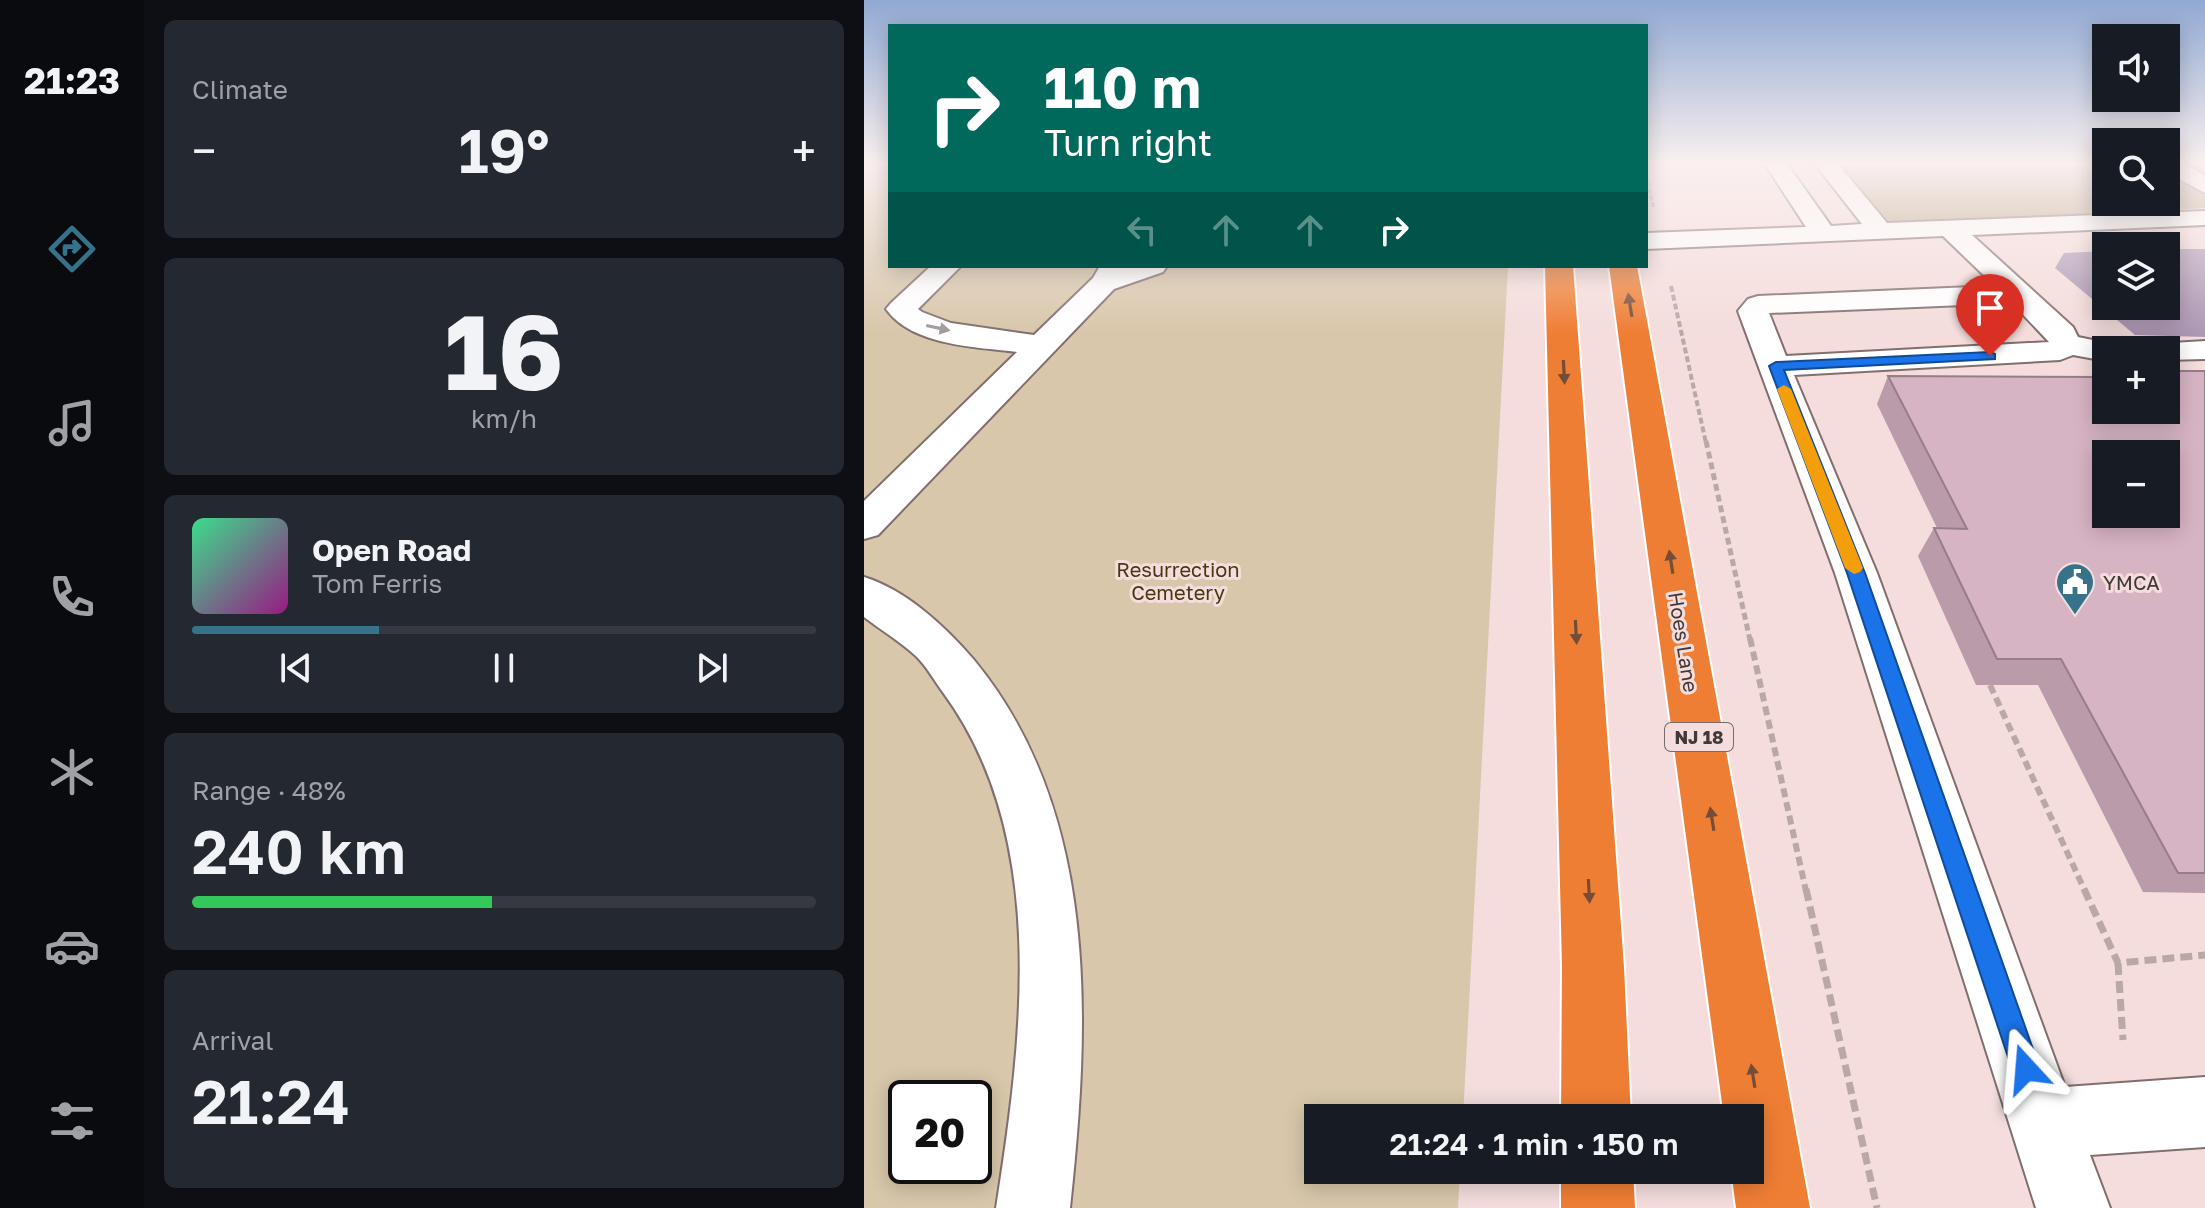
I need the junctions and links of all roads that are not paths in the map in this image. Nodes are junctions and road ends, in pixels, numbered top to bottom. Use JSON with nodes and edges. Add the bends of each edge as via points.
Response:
{"nodes":[{"id":1,"x":1815,"y":220,"type":"edge"},
{"id":2,"x":1872,"y":220,"type":"edge"},
{"id":3,"x":2155,"y":220,"type":"edge"},
{"id":4,"x":1951,"y":230,"type":"junction"},
{"id":5,"x":1881,"y":232,"type":"junction"},
{"id":6,"x":1824,"y":234,"type":"junction"},
{"id":7,"x":1648,"y":249,"type":"edge"},
{"id":8,"x":945,"y":268,"type":"edge"},
{"id":9,"x":1143,"y":268,"type":"edge"},
{"id":10,"x":1559,"y":268,"type":"edge"},
{"id":11,"x":1647,"y":268,"type":"edge"},
{"id":12,"x":1109,"y":275,"type":"edge"},
{"id":13,"x":2019,"y":294,"type":"junction"},
{"id":14,"x":2065,"y":344,"type":"junction"},
{"id":15,"x":1043,"y":346,"type":"junction"},
{"id":16,"x":2092,"y":349,"type":"edge"},
{"id":17,"x":2205,"y":350,"type":"edge"},
{"id":18,"x":2180,"y":351,"type":"edge"},
{"id":19,"x":1776,"y":366,"type":"junction"},
{"id":20,"x":864,"y":525,"type":"edge"},
{"id":21,"x":864,"y":593,"type":"edge"},
{"id":22,"x":1596,"y":1104,"type":"edge"},
{"id":23,"x":2205,"y":1112,"type":"edge"},
{"id":24,"x":2044,"y":1123,"type":"junction"},
{"id":25,"x":1597,"y":1184,"type":"edge"},
{"id":26,"x":1033,"y":1208,"type":"edge"},
{"id":27,"x":1598,"y":1208,"type":"edge"},
{"id":28,"x":1773,"y":1208,"type":"edge"},
{"id":29,"x":2073,"y":1208,"type":"edge"}],
"edges":[{"from":1,"to":6,"type":"street"},
{"from":2,"to":5,"type":"street"},
{"from":3,"to":4,"type":"street"},
{"from":4,"to":5,"type":"street"},
{"from":4,"to":13,"type":"street"},
{"from":5,"to":6,"type":"street"},
{"from":6,"to":7,"type":"street"},
{"from":8,"to":15,"type":"street","one_way":true,"via":[[901,309],[908,319]]},
{"from":9,"to":12,"type":"street"},
{"from":10,"to":22,"type":"highway","one_way":true},
{"from":28,"to":11,"type":"highway","name":"Hoes Lane","number":"NJ 18","one_way":true},
{"from":12,"to":15,"type":"street"},
{"from":13,"to":14,"type":"street","via":[[2062,334]]},
{"from":13,"to":19,"type":"street","via":[[1758,305],[1753,311]]},
{"from":14,"to":16,"type":"street"},
{"from":14,"to":19,"type":"street","via":[[2052,354]]},
{"from":15,"to":20,"type":"street"},
{"from":17,"to":18,"type":"street"},
{"from":19,"to":24,"type":"street","via":[[1856,573]]},
{"from":21,"to":26,"type":"street","via":[[912,625],[946,657],[976,697],[1005,751],[1038,843],[1051,951],[1051,1064]]},
{"from":23,"to":24,"type":"street"},
{"from":24,"to":29,"type":"street"},
{"from":25,"to":27,"type":"highway"}]}
